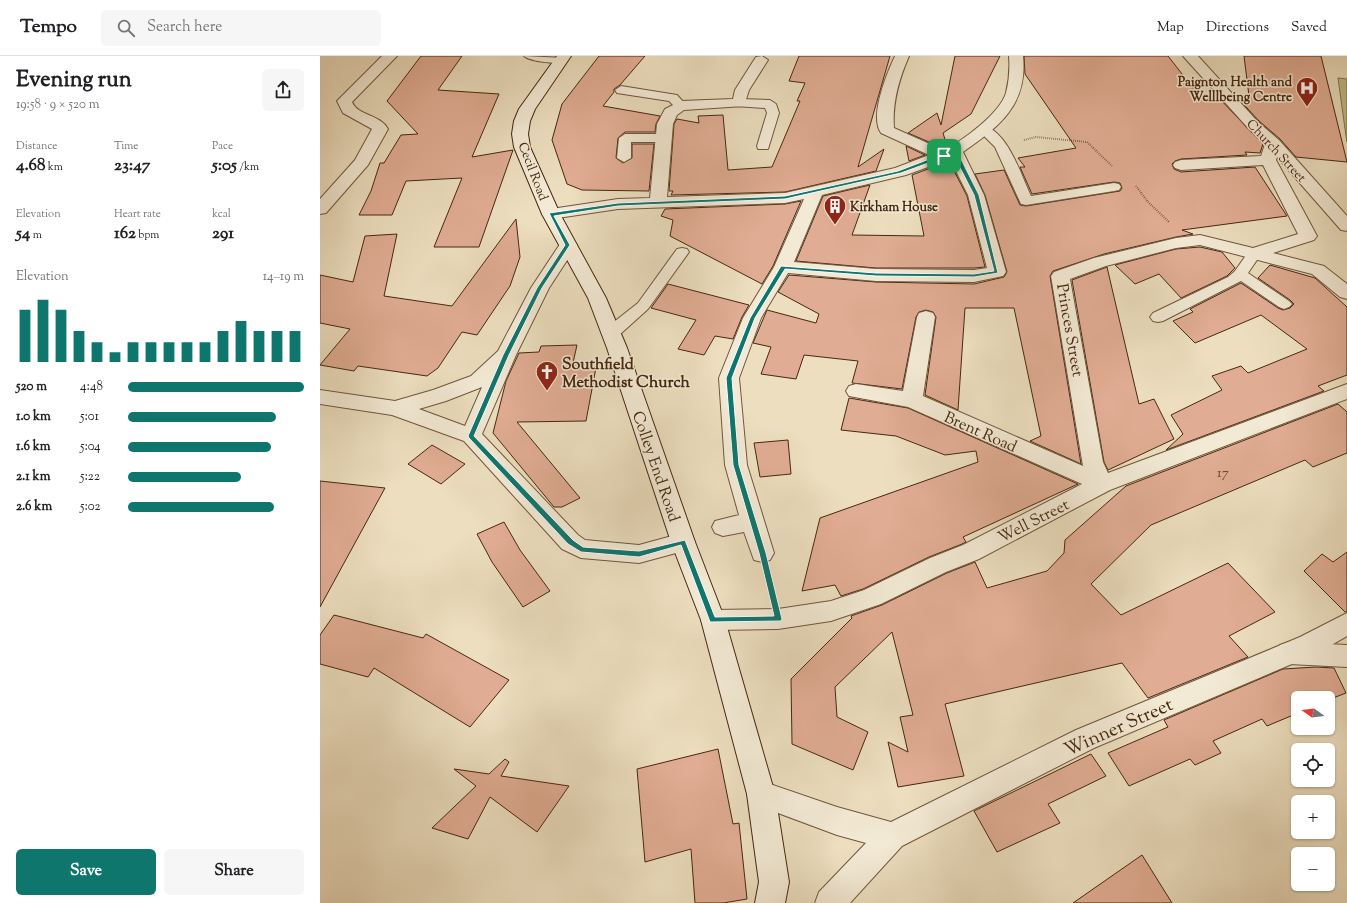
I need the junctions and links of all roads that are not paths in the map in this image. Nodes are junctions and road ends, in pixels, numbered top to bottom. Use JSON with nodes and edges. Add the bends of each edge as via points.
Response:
{"nodes":[{"id":1,"x":390,"y":56,"type":"edge"},
{"id":2,"x":530,"y":56,"type":"edge"},
{"id":3,"x":902,"y":56,"type":"edge"},
{"id":4,"x":1016,"y":56,"type":"edge"},
{"id":5,"x":1190,"y":56,"type":"edge"},
{"id":6,"x":562,"y":58,"type":"edge"},
{"id":7,"x":761,"y":60,"type":"dead end"},
{"id":8,"x":621,"y":90,"type":"dead end"},
{"id":9,"x":739,"y":103,"type":"junction"},
{"id":10,"x":681,"y":106,"type":"junction"},
{"id":11,"x":984,"y":130,"type":"junction"},
{"id":12,"x":664,"y":138,"type":"junction"},
{"id":13,"x":1273,"y":143,"type":"junction"},
{"id":14,"x":762,"y":146,"type":"dead end"},
{"id":15,"x":949,"y":154,"type":"junction"},
{"id":16,"x":624,"y":158,"type":"dead end"},
{"id":17,"x":1268,"y":160,"type":"junction"},
{"id":18,"x":1181,"y":166,"type":"dead end"},
{"id":19,"x":1114,"y":187,"type":"dead end"},
{"id":20,"x":816,"y":190,"type":"junction"},
{"id":21,"x":658,"y":201,"type":"junction"},
{"id":22,"x":320,"y":209,"type":"edge"},
{"id":23,"x":551,"y":214,"type":"junction"},
{"id":24,"x":1347,"y":226,"type":"edge"},
{"id":25,"x":568,"y":245,"type":"junction"},
{"id":26,"x":682,"y":252,"type":"dead end"},
{"id":27,"x":1254,"y":254,"type":"junction"},
{"id":28,"x":783,"y":267,"type":"junction"},
{"id":29,"x":1240,"y":274,"type":"junction"},
{"id":30,"x":1347,"y":293,"type":"edge"},
{"id":31,"x":1284,"y":304,"type":"dead end"},
{"id":32,"x":926,"y":317,"type":"dead end"},
{"id":33,"x":1158,"y":317,"type":"dead end"},
{"id":34,"x":611,"y":333,"type":"junction"},
{"id":35,"x":506,"y":355,"type":"junction"},
{"id":36,"x":856,"y":391,"type":"dead end"},
{"id":37,"x":1347,"y":391,"type":"edge"},
{"id":38,"x":320,"y":397,"type":"edge"},
{"id":39,"x":912,"y":400,"type":"junction"},
{"id":40,"x":395,"y":408,"type":"junction"},
{"id":41,"x":471,"y":436,"type":"junction"},
{"id":42,"x":1102,"y":484,"type":"junction"},
{"id":43,"x":753,"y":521,"type":"junction"},
{"id":44,"x":723,"y":527,"type":"dead end"},
{"id":45,"x":683,"y":542,"type":"junction"},
{"id":46,"x":762,"y":553,"type":"road end"},
{"id":47,"x":713,"y":620,"type":"junction"},
{"id":48,"x":1347,"y":623,"type":"edge"},
{"id":49,"x":1289,"y":653,"type":"junction"},
{"id":50,"x":1347,"y":656,"type":"edge"},
{"id":51,"x":761,"y":794,"type":"junction"},
{"id":52,"x":892,"y":836,"type":"junction"},
{"id":53,"x":770,"y":903,"type":"edge"},
{"id":54,"x":830,"y":903,"type":"edge"}],
"edges":[{"from":1,"to":22,"type":"street","via":[[344,101],[348,110],[378,125],[380,129],[362,162]]},
{"from":2,"to":6,"type":"lane"},
{"from":3,"to":15,"type":"street","via":[[892,78],[884,113],[886,130]]},
{"from":4,"to":11,"type":"street","via":[[1013,94],[1000,114]]},
{"from":5,"to":13,"type":"street","name":"Church Street","via":[[1253,125]]},
{"from":6,"to":23,"type":"street","name":"Cecil Road","via":[[527,109],[520,134],[527,159]]},
{"from":7,"to":9,"type":"street","via":[[742,90]]},
{"from":8,"to":10,"type":"lane","via":[[673,98]]},
{"from":9,"to":10,"type":"street"},
{"from":9,"to":14,"type":"lane","via":[[770,104],[773,113]]},
{"from":10,"to":12,"type":"street","via":[[670,112],[665,124]]},
{"from":11,"to":15,"type":"street"},
{"from":11,"to":19,"type":"lane","via":[[1001,145],[1026,201]]},
{"from":12,"to":16,"type":"lane","via":[[625,138]]},
{"from":12,"to":21,"type":"street"},
{"from":13,"to":17,"type":"street"},
{"from":13,"to":24,"type":"street","name":"Church Street"},
{"from":15,"to":20,"type":"street","via":[[900,172]]},
{"from":15,"to":28,"type":"street","via":[[976,195],[996,272],[974,276],[876,275]]},
{"from":17,"to":18,"type":"street"},
{"from":17,"to":27,"type":"street","via":[[1308,236]]},
{"from":20,"to":21,"type":"street","via":[[785,198]]},
{"from":20,"to":28,"type":"street"},
{"from":21,"to":23,"type":"street"},
{"from":23,"to":25,"type":"street","name":"Cecil Road"},
{"from":25,"to":34,"type":"street","name":"Colley End Road","via":[[597,298]]},
{"from":25,"to":35,"type":"street","via":[[540,288]]},
{"from":26,"to":34,"type":"lane","via":[[643,306]]},
{"from":27,"to":29,"type":"lane"},
{"from":27,"to":30,"type":"street","via":[[1318,270]]},
{"from":27,"to":42,"type":"street","name":"Princes Street","via":[[1200,240],[1176,243],[1100,262],[1060,276],[1092,462]]},
{"from":28,"to":43,"type":"street","via":[[752,318],[729,378],[736,465]]},
{"from":29,"to":31,"type":"lane"},
{"from":29,"to":33,"type":"lane"},
{"from":32,"to":39,"type":"street"},
{"from":34,"to":45,"type":"street","name":"Colley End Road"},
{"from":35,"to":40,"type":"street","via":[[478,381],[439,396]]},
{"from":35,"to":41,"type":"street"},
{"from":36,"to":39,"type":"street","name":"Brent Road"},
{"from":37,"to":42,"type":"street","name":"Well Street"},
{"from":38,"to":40,"type":"street"},
{"from":39,"to":42,"type":"street","name":"Brent Road"},
{"from":40,"to":41,"type":"street"},
{"from":41,"to":45,"type":"street","via":[[570,542],[581,549],[639,554]]},
{"from":42,"to":47,"type":"street","name":"Well Street","via":[[970,552],[872,597],[831,611],[778,619]]},
{"from":43,"to":44,"type":"street"},
{"from":43,"to":46,"type":"street"},
{"from":45,"to":47,"type":"street","name":"Colley End Road"},
{"from":47,"to":51,"type":"street","name":"Colley End Road"},
{"from":48,"to":49,"type":"street","name":"Winner Street"},
{"from":49,"to":50,"type":"street"},
{"from":49,"to":52,"type":"street","name":"Winner Street","via":[[1085,739]]},
{"from":51,"to":52,"type":"street","via":[[837,821]]},
{"from":51,"to":53,"type":"street","name":"Colley End Road","via":[[774,882]]},
{"from":52,"to":54,"type":"street","name":"Winner Street"}]}
